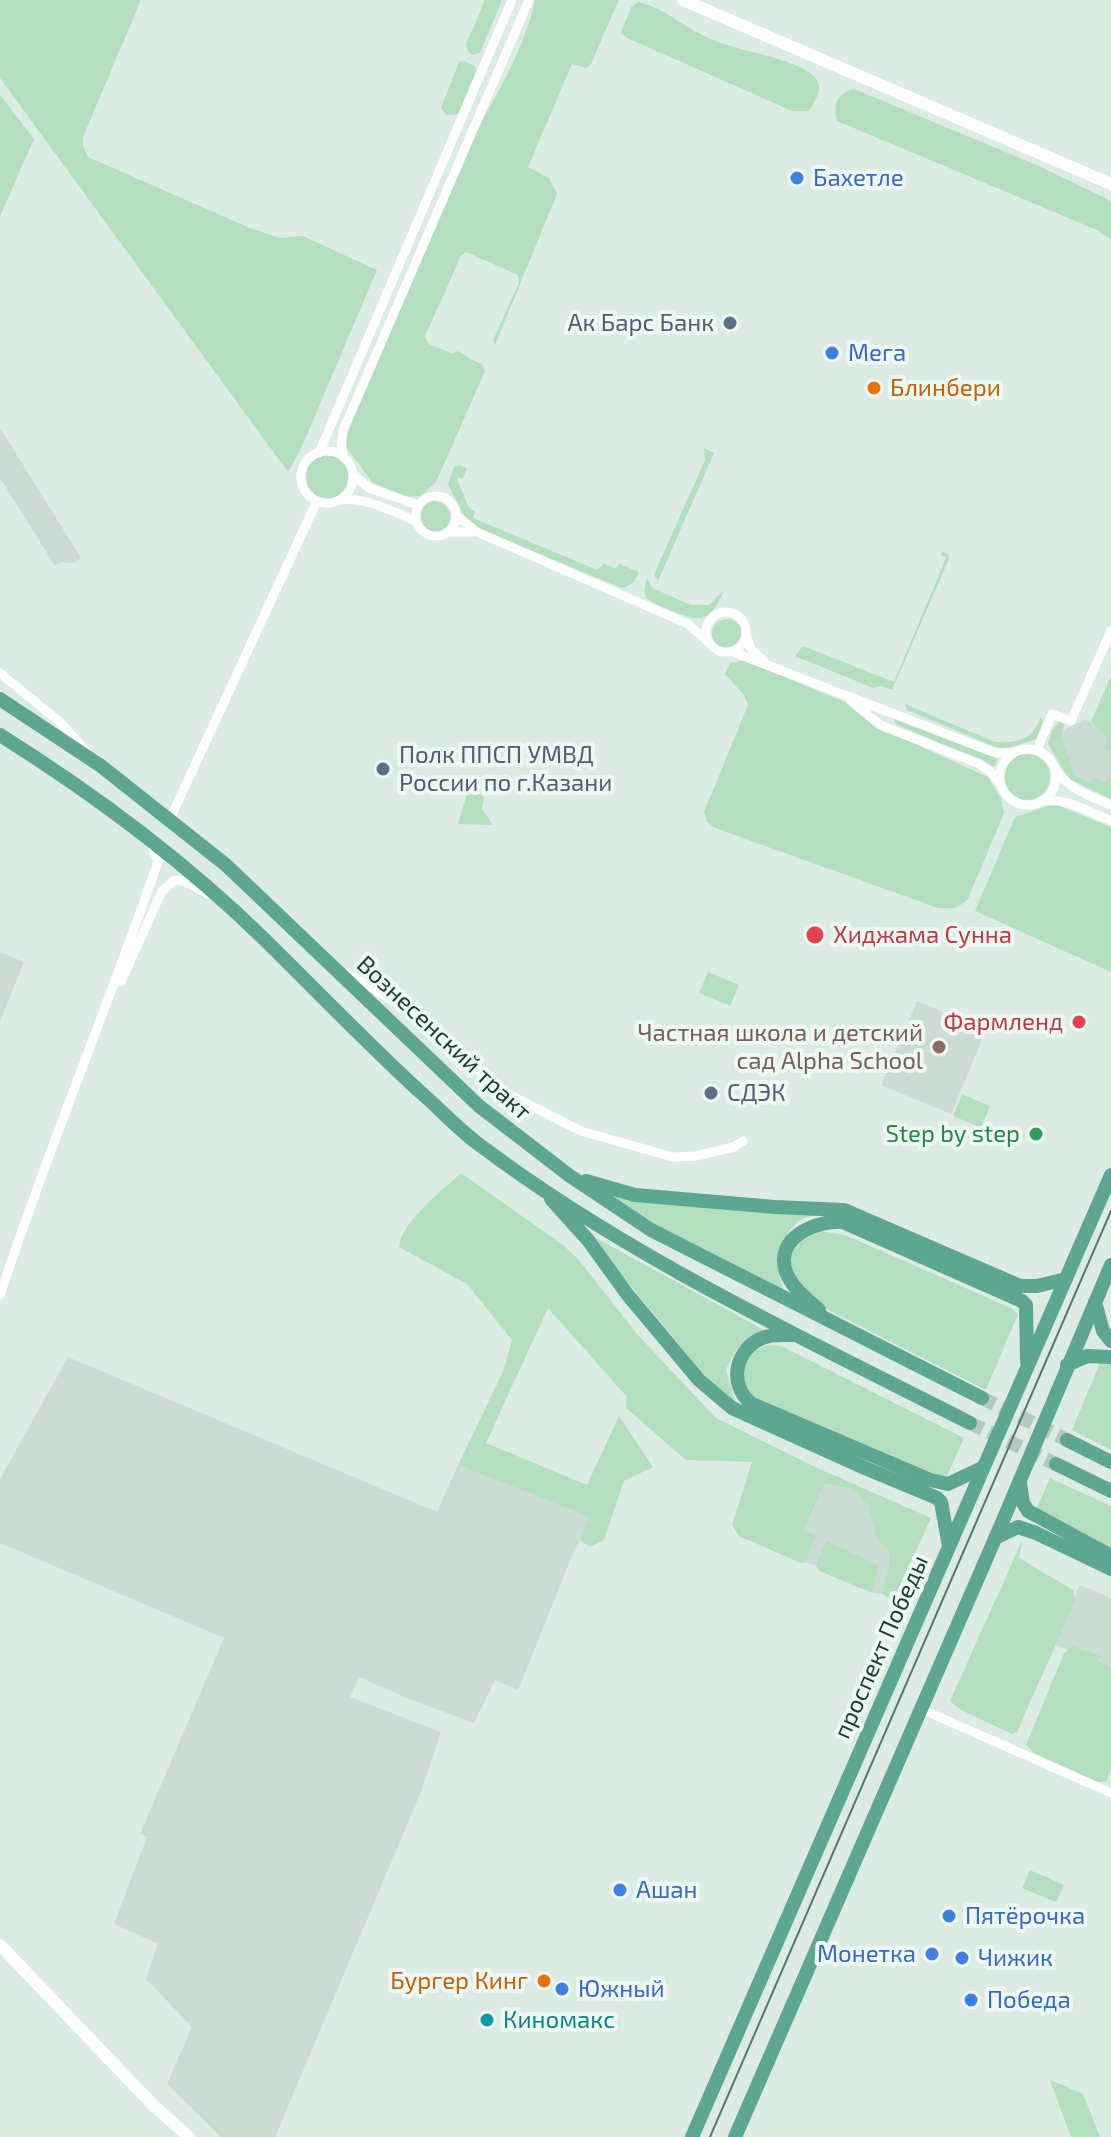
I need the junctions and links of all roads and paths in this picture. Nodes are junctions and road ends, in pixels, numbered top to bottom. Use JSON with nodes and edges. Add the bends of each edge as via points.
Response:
{"nodes":[{"id":1,"x":512,"y":0,"type":"edge"},
{"id":2,"x":683,"y":0,"type":"edge"},
{"id":3,"x":529,"y":2,"type":"edge"},
{"id":4,"x":1111,"y":183,"type":"edge"},
{"id":5,"x":319,"y":453,"type":"junction"},
{"id":6,"x":344,"y":458,"type":"junction"},
{"id":7,"x":353,"y":474,"type":"junction"},
{"id":8,"x":340,"y":500,"type":"junction"},
{"id":9,"x":317,"y":501,"type":"junction"},
{"id":10,"x":418,"y":505,"type":"junction"},
{"id":11,"x":456,"y":515,"type":"junction"},
{"id":12,"x":416,"y":521,"type":"junction"},
{"id":13,"x":447,"y":532,"type":"junction"},
{"id":14,"x":477,"y":532,"type":"junction"},
{"id":15,"x":709,"y":621,"type":"junction"},
{"id":16,"x":688,"y":624,"type":"junction"},
{"id":17,"x":1111,"y":631,"type":"edge"},
{"id":18,"x":746,"y":634,"type":"junction"},
{"id":19,"x":707,"y":641,"type":"junction"},
{"id":20,"x":733,"y":652,"type":"junction"},
{"id":21,"x":766,"y":663,"type":"junction"},
{"id":22,"x":0,"y":673,"type":"edge"},
{"id":23,"x":846,"y":697,"type":"junction"},
{"id":24,"x":0,"y":699,"type":"edge"},
{"id":25,"x":887,"y":710,"type":"junction"},
{"id":26,"x":897,"y":732,"type":"junction"},
{"id":27,"x":0,"y":735,"type":"edge"},
{"id":28,"x":1037,"y":750,"type":"junction"},
{"id":29,"x":1014,"y":752,"type":"junction"},
{"id":30,"x":101,"y":766,"type":"junction"},
{"id":31,"x":1054,"y":768,"type":"junction"},
{"id":32,"x":1001,"y":785,"type":"junction"},
{"id":33,"x":1041,"y":801,"type":"junction"},
{"id":34,"x":1111,"y":805,"type":"edge"},
{"id":35,"x":170,"y":819,"type":"junction"},
{"id":36,"x":1111,"y":821,"type":"edge"},
{"id":37,"x":148,"y":838,"type":"junction"},
{"id":38,"x":225,"y":903,"type":"junction"},
{"id":39,"x":333,"y":965,"type":"junction"},
{"id":40,"x":103,"y":1018,"type":"junction"},
{"id":41,"x":743,"y":1141,"type":"dead end"},
{"id":42,"x":1111,"y":1175,"type":"edge"},
{"id":43,"x":570,"y":1176,"type":"junction"},
{"id":44,"x":540,"y":1187,"type":"junction"},
{"id":45,"x":1111,"y":1265,"type":"edge"},
{"id":46,"x":1066,"y":1279,"type":"junction"},
{"id":47,"x":0,"y":1295,"type":"edge"},
{"id":48,"x":1095,"y":1302,"type":"junction"},
{"id":49,"x":831,"y":1321,"type":"junction"},
{"id":50,"x":799,"y":1336,"type":"junction"},
{"id":51,"x":1111,"y":1341,"type":"edge"},
{"id":52,"x":1111,"y":1357,"type":"edge"},
{"id":53,"x":1067,"y":1365,"type":"junction"},
{"id":54,"x":1027,"y":1368,"type":"junction"},
{"id":55,"x":982,"y":1398,"type":"tunnel mouth"},
{"id":56,"x":970,"y":1423,"type":"tunnel mouth"},
{"id":57,"x":1067,"y":1440,"type":"tunnel mouth"},
{"id":58,"x":1111,"y":1462,"type":"edge"},
{"id":59,"x":1056,"y":1464,"type":"tunnel mouth"},
{"id":60,"x":982,"y":1468,"type":"junction"},
{"id":61,"x":1020,"y":1481,"type":"junction"},
{"id":62,"x":1111,"y":1491,"type":"edge"},
{"id":63,"x":995,"y":1538,"type":"junction"},
{"id":64,"x":949,"y":1546,"type":"junction"},
{"id":65,"x":1111,"y":1556,"type":"edge"},
{"id":66,"x":1111,"y":1569,"type":"edge"},
{"id":67,"x":921,"y":1709,"type":"junction"},
{"id":68,"x":1111,"y":1793,"type":"edge"},
{"id":69,"x":0,"y":1945,"type":"edge"},
{"id":70,"x":153,"y":2105,"type":"junction"},
{"id":71,"x":176,"y":2137,"type":"edge"},
{"id":72,"x":189,"y":2137,"type":"edge"},
{"id":73,"x":692,"y":2137,"type":"edge"},
{"id":74,"x":735,"y":2137,"type":"edge"}],
"edges":[{"from":1,"to":5,"type":"street"},
{"from":2,"to":4,"type":"main road"},
{"from":3,"to":6,"type":"street","via":[[343,431]]},
{"from":5,"to":6,"type":"street"},
{"from":5,"to":9,"type":"street","via":[[308,460],[302,475],[304,487]]},
{"from":6,"to":7,"type":"street"},
{"from":7,"to":8,"type":"street","via":[[351,487]]},
{"from":7,"to":10,"type":"street","via":[[369,488]]},
{"from":8,"to":9,"type":"street"},
{"from":8,"to":12,"type":"street","via":[[367,502]]},
{"from":9,"to":35,"type":"street"},
{"from":10,"to":11,"type":"street","via":[[430,496],[442,497]]},
{"from":10,"to":12,"type":"street"},
{"from":11,"to":13,"type":"street"},
{"from":11,"to":14,"type":"street"},
{"from":12,"to":13,"type":"street","via":[[429,535]]},
{"from":13,"to":14,"type":"street"},
{"from":14,"to":16,"type":"street"},
{"from":15,"to":16,"type":"street"},
{"from":15,"to":18,"type":"street","via":[[719,613],[734,614]]},
{"from":15,"to":19,"type":"street"},
{"from":16,"to":19,"type":"street"},
{"from":17,"to":28,"type":"street","via":[[1071,721],[1052,714]]},
{"from":18,"to":20,"type":"street"},
{"from":18,"to":21,"type":"street","via":[[751,649]]},
{"from":19,"to":20,"type":"street","via":[[718,651]]},
{"from":20,"to":21,"type":"street"},
{"from":21,"to":23,"type":"street"},
{"from":22,"to":30,"type":"street","via":[[61,723]]},
{"from":23,"to":25,"type":"street"},
{"from":23,"to":26,"type":"street"},
{"from":24,"to":30,"type":"main road","name":"Вознесенский тракт"},
{"from":25,"to":26,"type":"street"},
{"from":25,"to":29,"type":"street","via":[[997,753]]},
{"from":26,"to":32,"type":"street","via":[[980,764]]},
{"from":27,"to":37,"type":"main road"},
{"from":28,"to":29,"type":"street"},
{"from":28,"to":31,"type":"street"},
{"from":29,"to":32,"type":"street","via":[[1001,766]]},
{"from":30,"to":35,"type":"main road","name":"Вознесенский тракт"},
{"from":31,"to":33,"type":"street","via":[[1054,787]]},
{"from":31,"to":34,"type":"street","via":[[1077,791]]},
{"from":32,"to":33,"type":"street","via":[[1017,803]]},
{"from":33,"to":36,"type":"street","via":[[1069,803]]},
{"from":35,"to":39,"type":"main road","name":"Вознесенский тракт"},
{"from":37,"to":38,"type":"main road"},
{"from":37,"to":40,"type":"street","via":[[158,862]]},
{"from":38,"to":40,"type":"street","via":[[184,881],[175,880],[162,891]]},
{"from":38,"to":44,"type":"main road","via":[[474,1141]]},
{"from":39,"to":41,"type":"street","via":[[394,1001],[508,1094],[581,1131],[673,1157],[696,1156]]},
{"from":39,"to":43,"type":"main road","name":"Вознесенский тракт","via":[[479,1106]]},
{"from":40,"to":47,"type":"street","via":[[36,1185]]},
{"from":42,"to":46,"type":"main road","name":"проспект Победы"},
{"from":43,"to":46,"type":"main road","via":[[635,1195],[844,1210],[1020,1286]]},
{"from":43,"to":49,"type":"main road","name":"Вознесенский тракт","via":[[651,1230]]},
{"from":44,"to":50,"type":"main road","via":[[631,1245]]},
{"from":44,"to":64,"type":"main road","via":[[699,1380],[732,1408],[937,1498]]},
{"from":45,"to":48,"type":"main road"},
{"from":46,"to":54,"type":"main road","name":"проспект Победы"},
{"from":48,"to":51,"type":"main road"},
{"from":48,"to":53,"type":"main road"},
{"from":49,"to":54,"type":"main road","via":[[797,1290],[785,1262],[803,1229],[826,1221],[843,1222],[1022,1301]]},
{"from":49,"to":55,"type":"main road","name":"Вознесенский тракт"},
{"from":50,"to":56,"type":"main road"},
{"from":50,"to":60,"type":"main road","via":[[763,1337],[749,1346],[736,1374],[742,1397],[930,1480],[948,1484]]},
{"from":52,"to":53,"type":"main road","via":[[1087,1356]]},
{"from":53,"to":61,"type":"main road"},
{"from":54,"to":60,"type":"main road","name":"проспект Победы"},
{"from":57,"to":58,"type":"main road"},
{"from":59,"to":62,"type":"main road"},
{"from":60,"to":64,"type":"main road","name":"проспект Победы"},
{"from":61,"to":63,"type":"main road"},
{"from":61,"to":65,"type":"main road","via":[[1028,1511]]},
{"from":63,"to":66,"type":"main road","via":[[1018,1527]]},
{"from":63,"to":67,"type":"main road"},
{"from":64,"to":73,"type":"main road","name":"проспект Победы"},
{"from":67,"to":68,"type":"street"},
{"from":67,"to":74,"type":"main road"},
{"from":69,"to":70,"type":"main road"},
{"from":70,"to":71,"type":"main road"},
{"from":70,"to":72,"type":"main road"}]}
